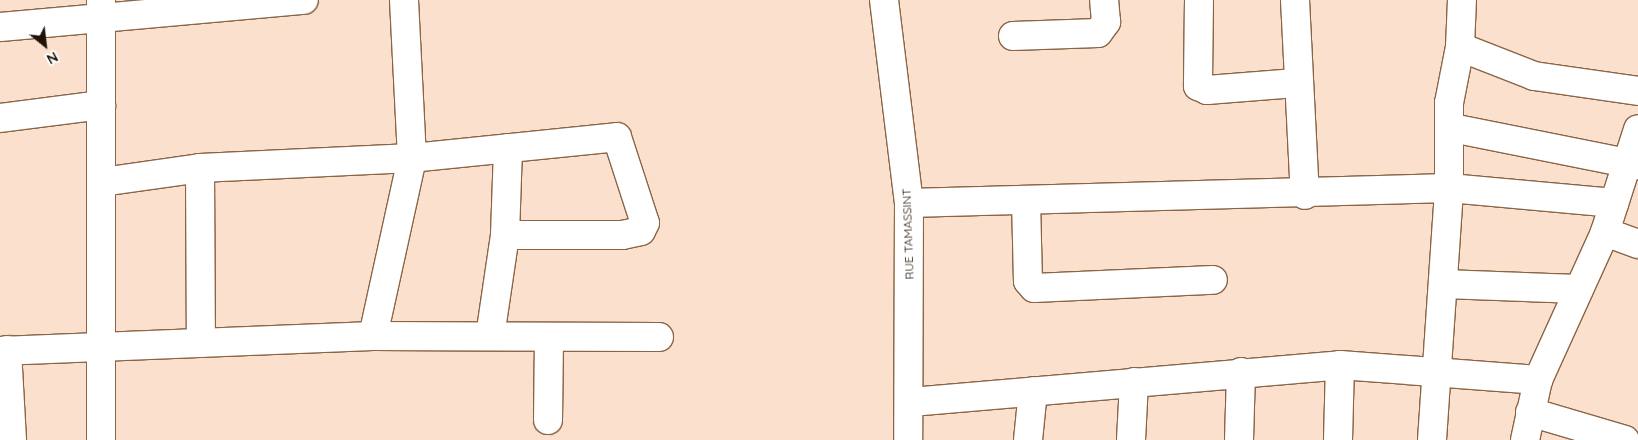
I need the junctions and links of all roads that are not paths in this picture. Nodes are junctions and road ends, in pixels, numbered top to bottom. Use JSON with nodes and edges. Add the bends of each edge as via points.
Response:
{"nodes":[{"id":1,"x":304,"y":0,"type":"edge"},
{"id":2,"x":404,"y":0,"type":"edge"},
{"id":3,"x":884,"y":0,"type":"edge"},
{"id":4,"x":1104,"y":0,"type":"edge"},
{"id":5,"x":1198,"y":0,"type":"edge"},
{"id":6,"x":1295,"y":0,"type":"edge"},
{"id":7,"x":1462,"y":0,"type":"edge"},
{"id":8,"x":276,"y":1,"type":"edge"},
{"id":9,"x":102,"y":8,"type":"edge"},
{"id":10,"x":0,"y":27,"type":"edge"},
{"id":11,"x":1013,"y":36,"type":"dead end"},
{"id":12,"x":1460,"y":47,"type":"junction"},
{"id":13,"x":1296,"y":83,"type":"junction"},
{"id":14,"x":1638,"y":91,"type":"edge"},
{"id":15,"x":101,"y":104,"type":"junction"},
{"id":16,"x":0,"y":118,"type":"edge"},
{"id":17,"x":1452,"y":128,"type":"junction"},
{"id":18,"x":1638,"y":128,"type":"edge"},
{"id":19,"x":508,"y":148,"type":"junction"},
{"id":20,"x":412,"y":158,"type":"junction"},
{"id":21,"x":1634,"y":164,"type":"edge"},
{"id":22,"x":200,"y":168,"type":"junction"},
{"id":23,"x":102,"y":182,"type":"junction"},
{"id":24,"x":1449,"y":188,"type":"junction"},
{"id":25,"x":1305,"y":195,"type":"junction"},
{"id":26,"x":1026,"y":200,"type":"junction"},
{"id":27,"x":909,"y":203,"type":"junction"},
{"id":28,"x":1614,"y":203,"type":"junction"},
{"id":29,"x":1605,"y":232,"type":"junction"},
{"id":30,"x":505,"y":235,"type":"junction"},
{"id":31,"x":1638,"y":244,"type":"edge"},
{"id":32,"x":1213,"y":280,"type":"dead end"},
{"id":33,"x":1443,"y":284,"type":"junction"},
{"id":34,"x":1579,"y":289,"type":"junction"},
{"id":35,"x":373,"y":336,"type":"junction"},
{"id":36,"x":490,"y":336,"type":"junction"},
{"id":37,"x":549,"y":337,"type":"junction"},
{"id":38,"x":658,"y":338,"type":"dead end"},
{"id":39,"x":201,"y":342,"type":"junction"},
{"id":40,"x":102,"y":345,"type":"junction"},
{"id":41,"x":4,"y":351,"type":"edge"},
{"id":42,"x":1340,"y":366,"type":"junction"},
{"id":43,"x":1241,"y":372,"type":"junction"},
{"id":44,"x":1436,"y":373,"type":"junction"},
{"id":45,"x":1538,"y":380,"type":"junction"},
{"id":46,"x":1134,"y":382,"type":"junction"},
{"id":47,"x":1033,"y":392,"type":"junction"},
{"id":48,"x":910,"y":402,"type":"junction"},
{"id":49,"x":1530,"y":412,"type":"junction"},
{"id":50,"x":548,"y":420,"type":"dead end"},
{"id":51,"x":12,"y":440,"type":"edge"},
{"id":52,"x":101,"y":440,"type":"edge"},
{"id":53,"x":908,"y":440,"type":"edge"},
{"id":54,"x":1028,"y":440,"type":"edge"},
{"id":55,"x":1131,"y":440,"type":"edge"},
{"id":56,"x":1239,"y":440,"type":"edge"},
{"id":57,"x":1338,"y":440,"type":"edge"},
{"id":58,"x":1432,"y":440,"type":"edge"},
{"id":59,"x":1525,"y":440,"type":"edge"},
{"id":60,"x":1625,"y":440,"type":"edge"}],
"edges":[{"from":1,"to":8,"type":"street"},
{"from":2,"to":20,"type":"street"},
{"from":3,"to":27,"type":"street","name":"RUE TAMASSINT"},
{"from":4,"to":11,"type":"street","via":[[1106,22],[1098,33]]},
{"from":5,"to":13,"type":"street","via":[[1198,86],[1207,90]]},
{"from":6,"to":13,"type":"street"},
{"from":7,"to":12,"type":"street"},
{"from":8,"to":9,"type":"street"},
{"from":9,"to":10,"type":"street"},
{"from":9,"to":15,"type":"street"},
{"from":12,"to":14,"type":"street","via":[[1534,76]]},
{"from":12,"to":17,"type":"street","via":[[1450,103]]},
{"from":13,"to":25,"type":"street"},
{"from":15,"to":16,"type":"street"},
{"from":15,"to":23,"type":"street"},
{"from":17,"to":21,"type":"street"},
{"from":17,"to":24,"type":"street"},
{"from":18,"to":21,"type":"street"},
{"from":19,"to":20,"type":"street"},
{"from":19,"to":30,"type":"street"},
{"from":19,"to":30,"type":"street","via":[[617,136],[645,223],[641,231],[622,235]]},
{"from":20,"to":22,"type":"street"},
{"from":20,"to":35,"type":"street"},
{"from":21,"to":28,"type":"street"},
{"from":22,"to":23,"type":"street"},
{"from":22,"to":39,"type":"street"},
{"from":23,"to":40,"type":"street"},
{"from":24,"to":25,"type":"street"},
{"from":24,"to":28,"type":"street"},
{"from":24,"to":33,"type":"street"},
{"from":25,"to":26,"type":"street"},
{"from":26,"to":27,"type":"street"},
{"from":26,"to":32,"type":"street","via":[[1028,281],[1034,288]]},
{"from":27,"to":48,"type":"street","name":"RUE TAMASSINT"},
{"from":28,"to":29,"type":"street"},
{"from":29,"to":31,"type":"street"},
{"from":29,"to":34,"type":"street"},
{"from":30,"to":36,"type":"street"},
{"from":33,"to":34,"type":"street"},
{"from":33,"to":44,"type":"street"},
{"from":34,"to":45,"type":"street"},
{"from":35,"to":36,"type":"street"},
{"from":35,"to":39,"type":"street"},
{"from":36,"to":37,"type":"street"},
{"from":37,"to":38,"type":"street"},
{"from":37,"to":50,"type":"street"},
{"from":39,"to":40,"type":"street"},
{"from":40,"to":41,"type":"street"},
{"from":40,"to":52,"type":"street"},
{"from":41,"to":51,"type":"street"},
{"from":42,"to":43,"type":"street"},
{"from":42,"to":44,"type":"street"},
{"from":42,"to":57,"type":"street"},
{"from":43,"to":46,"type":"street"},
{"from":43,"to":56,"type":"street"},
{"from":44,"to":45,"type":"street"},
{"from":44,"to":58,"type":"street"},
{"from":45,"to":49,"type":"street"},
{"from":46,"to":47,"type":"street"},
{"from":46,"to":55,"type":"street"},
{"from":47,"to":48,"type":"street"},
{"from":47,"to":54,"type":"street"},
{"from":48,"to":53,"type":"street","name":"RUE TAMASSINT"},
{"from":49,"to":59,"type":"street"},
{"from":49,"to":60,"type":"street"}]}
